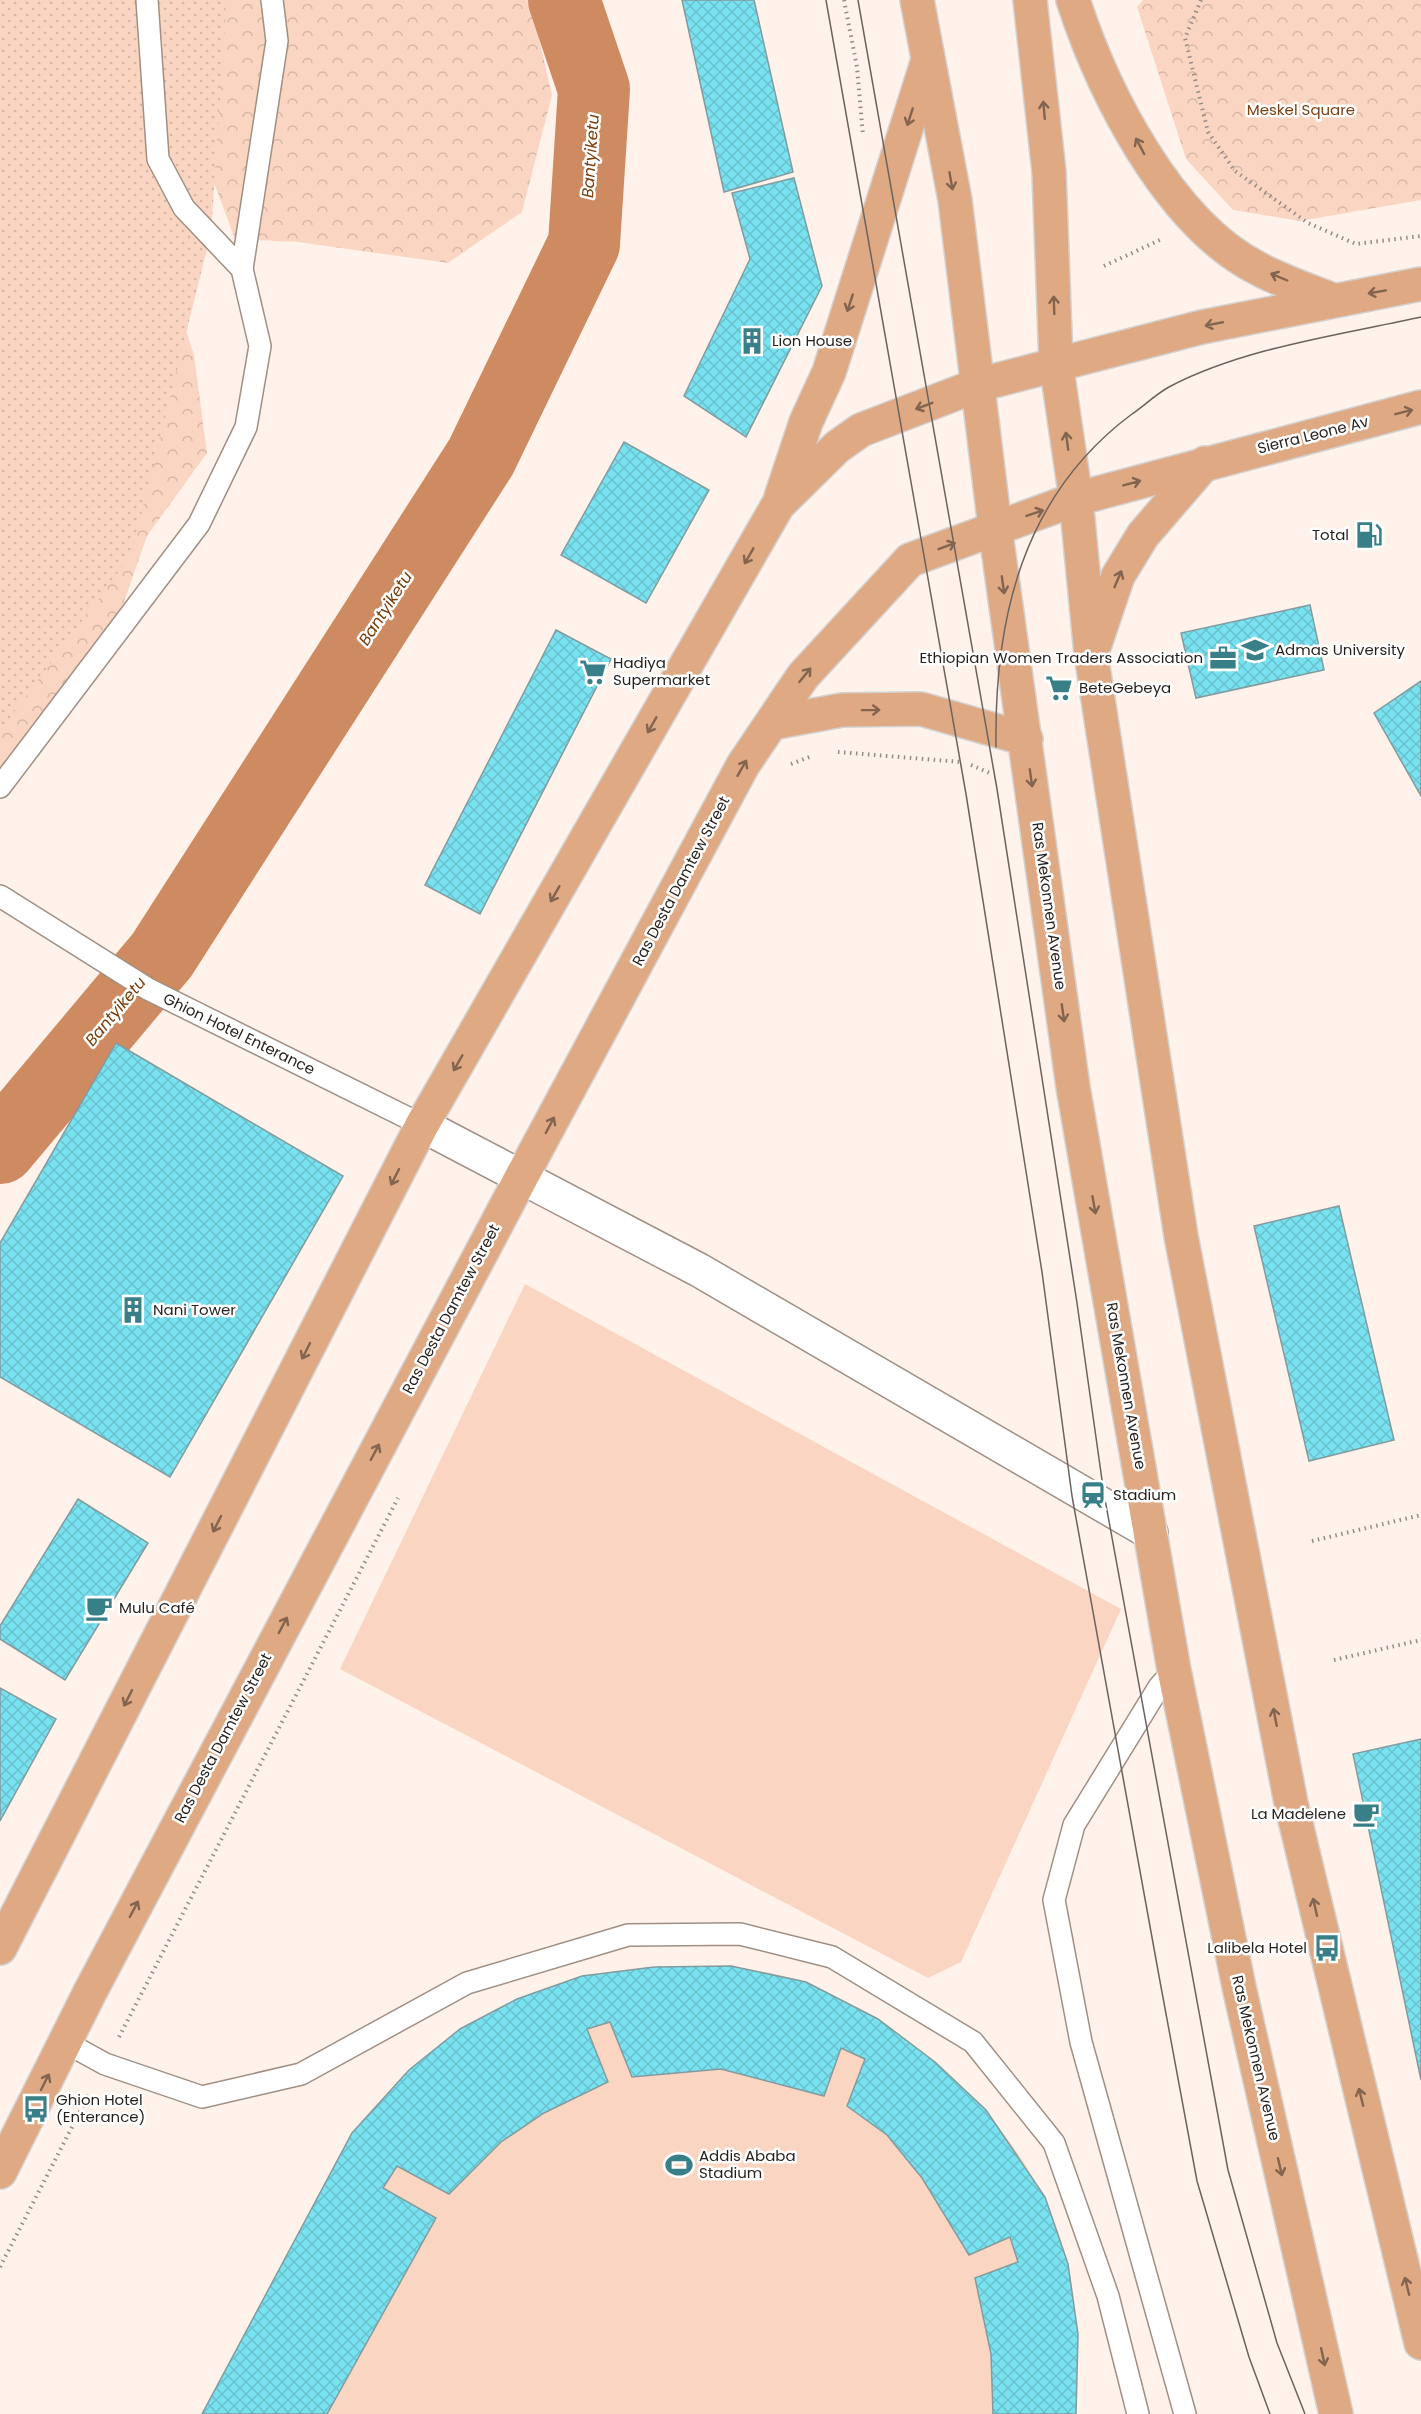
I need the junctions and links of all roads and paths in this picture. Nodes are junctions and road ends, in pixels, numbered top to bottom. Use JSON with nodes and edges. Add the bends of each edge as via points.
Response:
{"nodes":[{"id":1,"x":147,"y":0,"type":"edge"},
{"id":2,"x":272,"y":0,"type":"edge"},
{"id":3,"x":917,"y":0,"type":"edge"},
{"id":4,"x":1030,"y":0,"type":"edge"},
{"id":5,"x":1201,"y":0,"type":"edge"},
{"id":6,"x":1076,"y":3,"type":"edge"},
{"id":7,"x":927,"y":62,"type":"junction"},
{"id":8,"x":1172,"y":234,"type":"dead end"},
{"id":9,"x":1421,"y":236,"type":"edge"},
{"id":10,"x":1104,"y":266,"type":"dead end"},
{"id":11,"x":242,"y":270,"type":"junction"},
{"id":12,"x":1421,"y":284,"type":"edge"},
{"id":13,"x":1333,"y":300,"type":"junction"},
{"id":14,"x":1056,"y":363,"type":"junction"},
{"id":15,"x":978,"y":385,"type":"junction"},
{"id":16,"x":1421,"y":407,"type":"edge"},
{"id":17,"x":1205,"y":463,"type":"junction"},
{"id":18,"x":1076,"y":499,"type":"junction"},
{"id":19,"x":778,"y":505,"type":"junction"},
{"id":20,"x":995,"y":527,"type":"junction"},
{"id":21,"x":1091,"y":654,"type":"junction"},
{"id":22,"x":771,"y":723,"type":"junction"},
{"id":23,"x":1026,"y":739,"type":"junction"},
{"id":24,"x":828,"y":753,"type":"dead end"},
{"id":25,"x":818,"y":754,"type":"dead end"},
{"id":26,"x":784,"y":766,"type":"dead end"},
{"id":27,"x":994,"y":774,"type":"dead end"},
{"id":28,"x":0,"y":787,"type":"edge"},
{"id":29,"x":0,"y":897,"type":"edge"},
{"id":30,"x":422,"y":1125,"type":"junction"},
{"id":31,"x":522,"y":1176,"type":"junction"},
{"id":32,"x":399,"y":1496,"type":"dead end"},
{"id":33,"x":1421,"y":1515,"type":"edge"},
{"id":34,"x":1151,"y":1533,"type":"junction"},
{"id":35,"x":1312,"y":1541,"type":"dead end"},
{"id":36,"x":1421,"y":1640,"type":"edge"},
{"id":37,"x":1334,"y":1660,"type":"dead end"},
{"id":38,"x":1174,"y":1670,"type":"junction"},
{"id":39,"x":0,"y":1948,"type":"edge"},
{"id":40,"x":65,"y":2042,"type":"junction"},
{"id":41,"x":105,"y":2064,"type":"junction"},
{"id":42,"x":0,"y":2172,"type":"edge"},
{"id":43,"x":0,"y":2267,"type":"edge"},
{"id":44,"x":1421,"y":2343,"type":"edge"},
{"id":45,"x":1138,"y":2414,"type":"edge"},
{"id":46,"x":1185,"y":2414,"type":"edge"},
{"id":47,"x":1336,"y":2414,"type":"edge"}],
"edges":[{"from":1,"to":11,"type":"lane","via":[[158,159],[184,208]]},
{"from":2,"to":11,"type":"lane","via":[[277,41]]},
{"from":3,"to":7,"type":"main road","name":"Ras Mekonnen Avenue"},
{"from":14,"to":4,"type":"main road","one_way":true,"via":[[1049,172]]},
{"from":5,"to":9,"type":"path","via":[[1185,38],[1208,132],[1234,171],[1308,223],[1356,244]]},
{"from":13,"to":6,"type":"main road","one_way":true,"via":[[1256,268],[1222,244],[1183,206],[1148,161],[1110,88]]},
{"from":7,"to":15,"type":"main road","name":"Ras Mekonnen Avenue","one_way":true,"via":[[955,200]]},
{"from":7,"to":19,"type":"main road","one_way":true,"via":[[829,372],[806,422]]},
{"from":8,"to":10,"type":"path"},
{"from":11,"to":28,"type":"lane","via":[[260,346],[246,427],[199,524]]},
{"from":12,"to":13,"type":"main road","one_way":true},
{"from":13,"to":14,"type":"main road","one_way":true},
{"from":14,"to":15,"type":"main road"},
{"from":18,"to":14,"type":"main road","one_way":true},
{"from":15,"to":19,"type":"main road","one_way":true,"via":[[861,430],[837,447]]},
{"from":15,"to":20,"type":"main road","name":"Ras Mekonnen Avenue"},
{"from":17,"to":16,"type":"main road","name":"Sierra Leone Av","one_way":true},
{"from":18,"to":17,"type":"main road","name":"Sierra Leone Av","one_way":true},
{"from":21,"to":17,"type":"main road","one_way":true,"via":[[1118,576],[1143,534]]},
{"from":20,"to":18,"type":"main road","name":"Ras Desta Damtew Street","one_way":true},
{"from":18,"to":21,"type":"main road"},
{"from":19,"to":30,"type":"main road","one_way":true},
{"from":22,"to":20,"type":"main road","name":"Ras Desta Damtew Street","one_way":true,"via":[[803,676],[910,560]]},
{"from":20,"to":23,"type":"main road","name":"Ras Mekonnen Avenue","one_way":true},
{"from":44,"to":21,"type":"main road","one_way":true,"via":[[1291,1803],[1181,1236]]},
{"from":22,"to":23,"type":"main road","one_way":true,"via":[[842,710],[921,709]]},
{"from":31,"to":22,"type":"main road","name":"Ras Desta Damtew Street","one_way":true,"via":[[743,765]]},
{"from":23,"to":34,"type":"main road","name":"Ras Mekonnen Avenue","one_way":true,"via":[[1073,1087]]},
{"from":24,"to":27,"type":"path","via":[[847,751],[964,762]]},
{"from":25,"to":26,"type":"path"},
{"from":29,"to":30,"type":"lane","name":"Ghion Hotel Enterance","via":[[148,989]]},
{"from":30,"to":31,"type":"street"},
{"from":30,"to":39,"type":"main road","one_way":true},
{"from":31,"to":34,"type":"street","via":[[699,1270]]},
{"from":40,"to":31,"type":"main road","name":"Ras Desta Damtew Street","one_way":true},
{"from":32,"to":41,"type":"path"},
{"from":33,"to":35,"type":"path"},
{"from":34,"to":38,"type":"main road","name":"Ras Mekonnen Avenue"},
{"from":36,"to":37,"type":"path"},
{"from":38,"to":46,"type":"lane","via":[[1159,1687],[1074,1825],[1054,1900],[1081,2042]]},
{"from":38,"to":47,"type":"main road","name":"Ras Mekonnen Avenue","one_way":true,"via":[[1244,2006]]},
{"from":40,"to":41,"type":"lane"},
{"from":42,"to":40,"type":"main road","name":"Ras Desta Damtew Street","one_way":true},
{"from":41,"to":43,"type":"path"},
{"from":41,"to":45,"type":"lane","via":[[202,2097],[301,2074],[467,1983],[628,1935],[740,1934],[832,1957],[973,2042],[1054,2143],[1108,2296]]}]}
